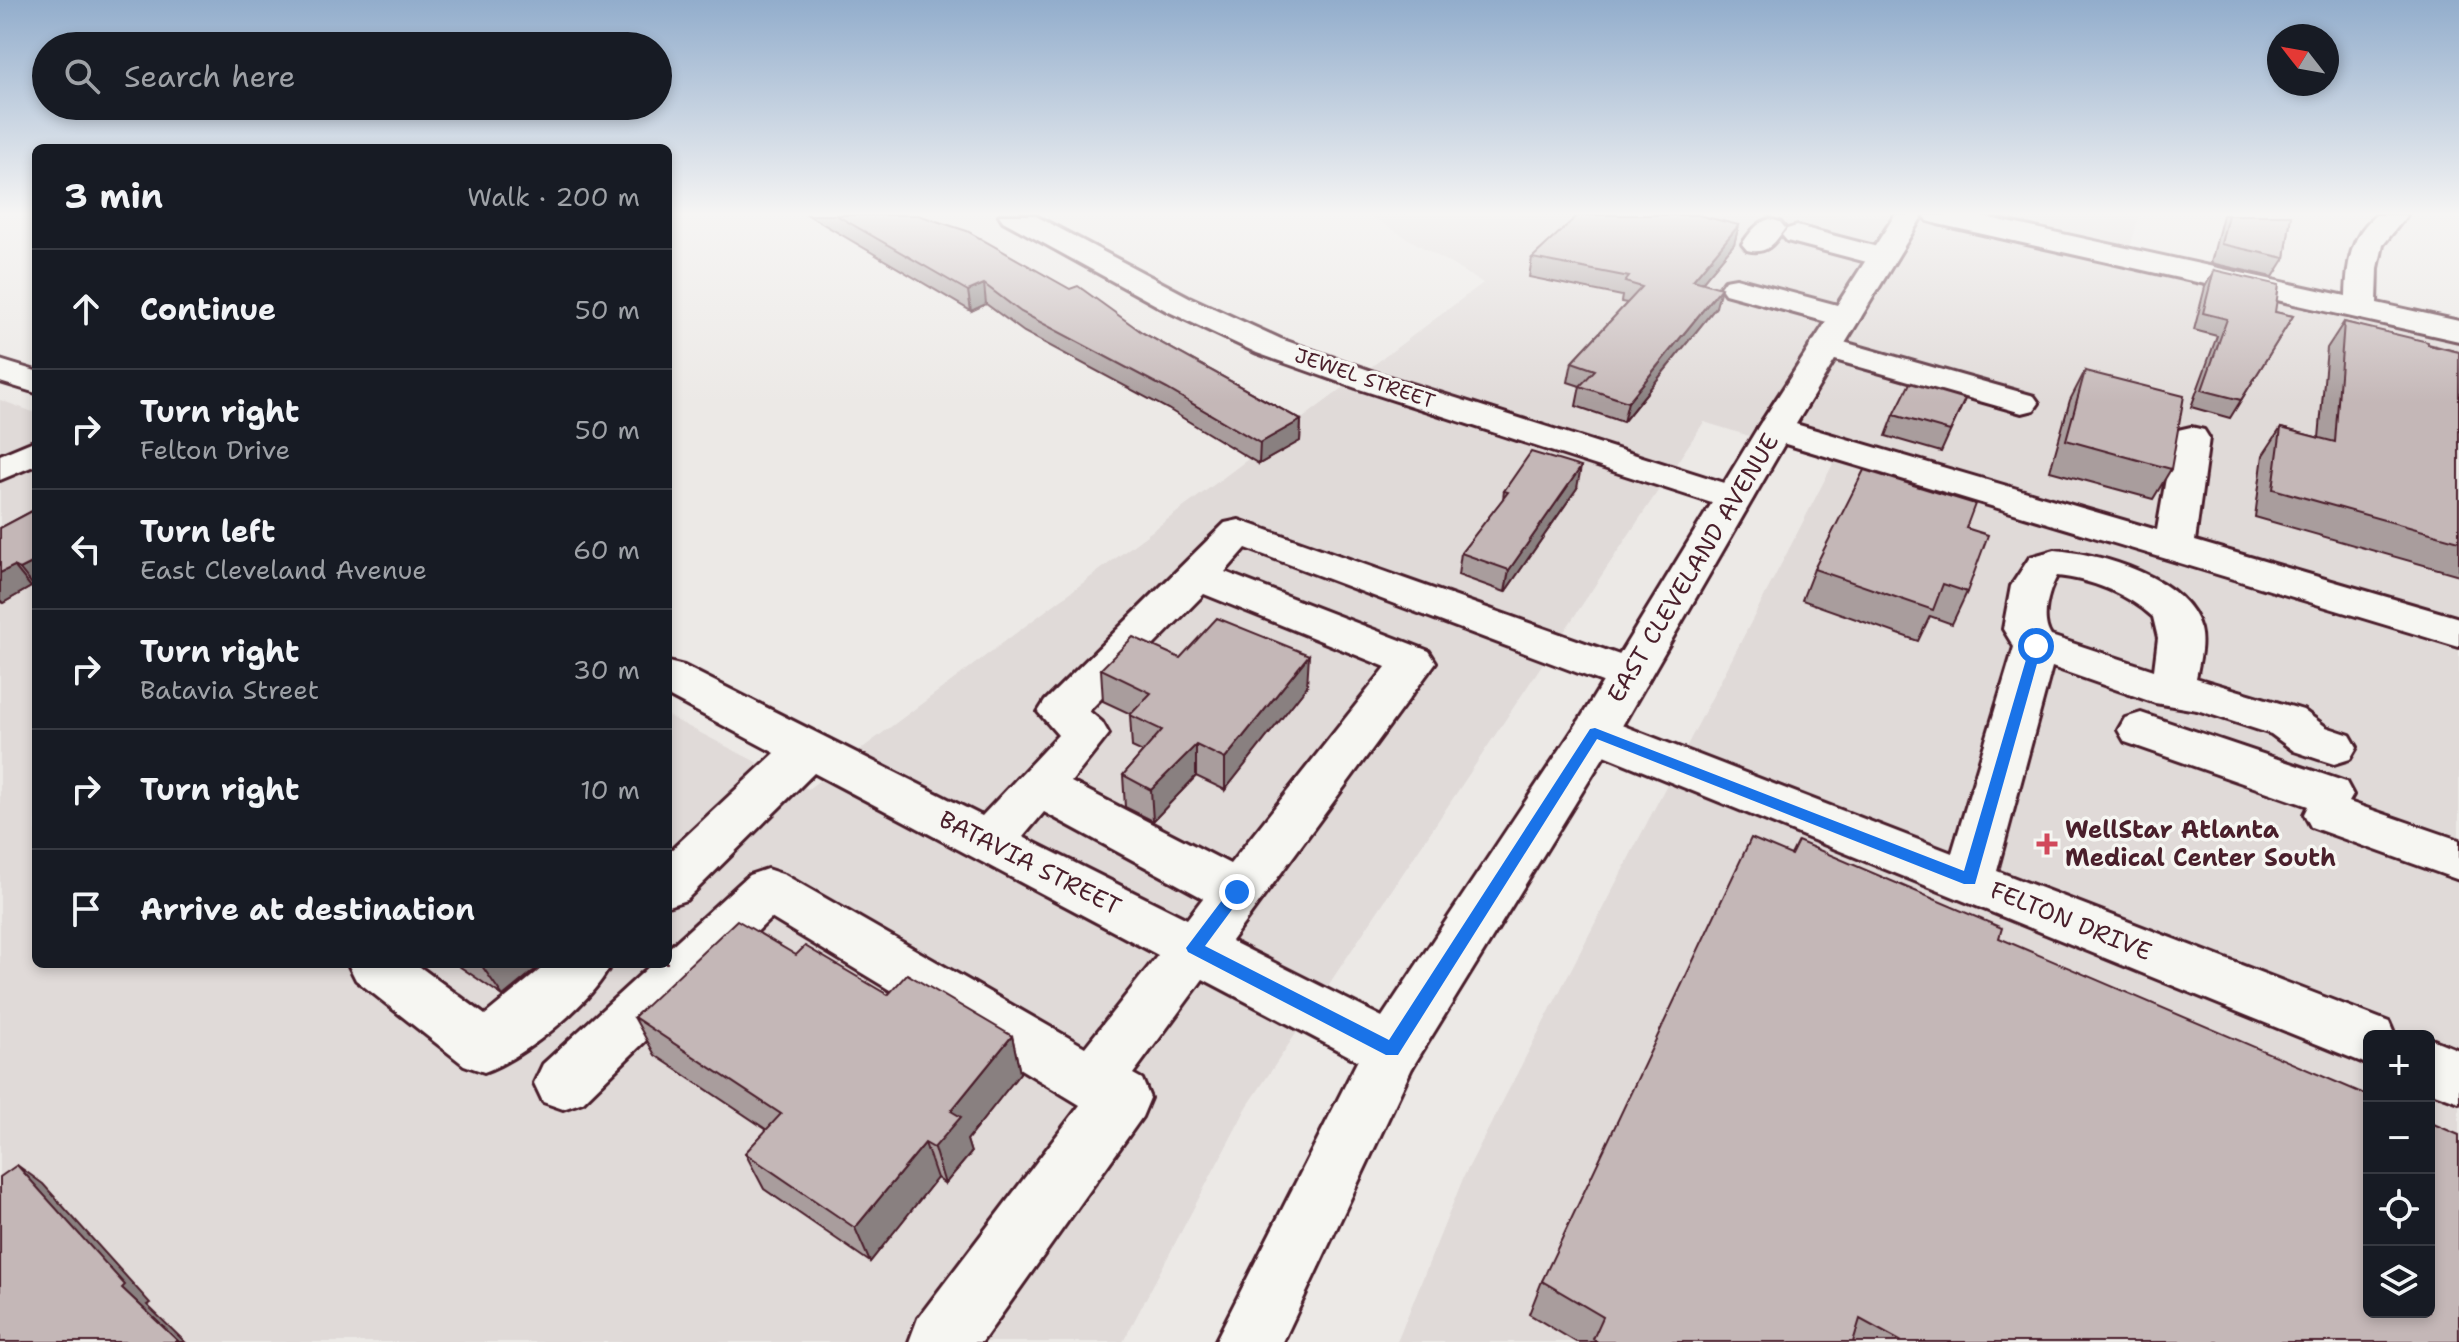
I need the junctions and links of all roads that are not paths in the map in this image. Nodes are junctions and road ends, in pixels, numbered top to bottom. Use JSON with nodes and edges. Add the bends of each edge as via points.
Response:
{"nodes":[{"id":1,"x":1129,"y":278,"type":"edge"},
{"id":2,"x":1869,"y":278,"type":"edge"},
{"id":3,"x":2223,"y":278,"type":"edge"},
{"id":4,"x":2363,"y":278,"type":"edge"},
{"id":5,"x":1732,"y":281,"type":"dead end"},
{"id":6,"x":2361,"y":308,"type":"junction"},
{"id":7,"x":2459,"y":331,"type":"edge"},
{"id":8,"x":1835,"y":332,"type":"junction"},
{"id":9,"x":0,"y":370,"type":"edge"},
{"id":10,"x":32,"y":382,"type":"edge"},
{"id":11,"x":2022,"y":403,"type":"dead end"},
{"id":12,"x":1775,"y":429,"type":"junction"},
{"id":13,"x":2191,"y":438,"type":"dead end"},
{"id":14,"x":1734,"y":498,"type":"junction"},
{"id":15,"x":2174,"y":548,"type":"junction"},
{"id":16,"x":1198,"y":576,"type":"junction"},
{"id":17,"x":2459,"y":633,"type":"edge"},
{"id":18,"x":2036,"y":646,"type":"junction"},
{"id":19,"x":1629,"y":675,"type":"junction"},
{"id":20,"x":672,"y":679,"type":"edge"},
{"id":21,"x":2171,"y":692,"type":"junction"},
{"id":22,"x":2141,"y":730,"type":"dead end"},
{"id":23,"x":1595,"y":733,"type":"junction"},
{"id":24,"x":2322,"y":743,"type":"dead end"},
{"id":25,"x":809,"y":749,"type":"junction"},
{"id":26,"x":1038,"y":787,"type":"junction"},
{"id":27,"x":989,"y":842,"type":"junction"},
{"id":28,"x":2459,"y":860,"type":"edge"},
{"id":29,"x":1969,"y":880,"type":"junction"},
{"id":30,"x":672,"y":881,"type":"edge"},
{"id":31,"x":1237,"y":892,"type":"junction"},
{"id":32,"x":1194,"y":948,"type":"junction"},
{"id":33,"x":380,"y":968,"type":"edge"},
{"id":34,"x":580,"y":968,"type":"edge"},
{"id":35,"x":2363,"y":1038,"type":"edge"},
{"id":36,"x":1392,"y":1050,"type":"junction"},
{"id":37,"x":2435,"y":1066,"type":"edge"},
{"id":38,"x":2459,"y":1076,"type":"edge"},
{"id":39,"x":1093,"y":1082,"type":"junction"},
{"id":40,"x":563,"y":1083,"type":"dead end"},
{"id":41,"x":942,"y":1342,"type":"edge"},
{"id":42,"x":1248,"y":1342,"type":"edge"}],
"edges":[{"from":1,"to":14,"type":"street","name":"JEWEL STREET","via":[[1269,346]]},
{"from":2,"to":8,"type":"street","name":"EAST CLEVELAND AVENUE"},
{"from":3,"to":6,"type":"street"},
{"from":4,"to":6,"type":"street"},
{"from":5,"to":8,"type":"street"},
{"from":6,"to":7,"type":"street"},
{"from":8,"to":11,"type":"street"},
{"from":8,"to":12,"type":"street","name":"EAST CLEVELAND AVENUE"},
{"from":9,"to":10,"type":"street"},
{"from":12,"to":14,"type":"street","name":"EAST CLEVELAND AVENUE"},
{"from":12,"to":15,"type":"street"},
{"from":13,"to":15,"type":"street"},
{"from":14,"to":19,"type":"street","name":"EAST CLEVELAND AVENUE"},
{"from":15,"to":17,"type":"street"},
{"from":16,"to":19,"type":"street","via":[[1239,532]]},
{"from":16,"to":26,"type":"street","via":[[1061,712],[1086,734]]},
{"from":16,"to":31,"type":"street","via":[[1414,662]]},
{"from":18,"to":21,"type":"street"},
{"from":18,"to":21,"type":"street","via":[[2024,629],[2024,618],[2035,576],[2046,565],[2060,563],[2114,578],[2169,608],[2179,630]]},
{"from":18,"to":29,"type":"street"},
{"from":19,"to":23,"type":"street","name":"EAST CLEVELAND AVENUE"},
{"from":20,"to":25,"type":"street","name":"BATAVIA STREET"},
{"from":21,"to":24,"type":"street","via":[[2196,711],[2287,741]]},
{"from":22,"to":28,"type":"street"},
{"from":23,"to":29,"type":"street","name":"FELTON DRIVE"},
{"from":23,"to":36,"type":"street","name":"EAST CLEVELAND AVENUE"},
{"from":25,"to":27,"type":"street","name":"BATAVIA STREET"},
{"from":25,"to":30,"type":"street"},
{"from":26,"to":27,"type":"street"},
{"from":26,"to":31,"type":"street"},
{"from":27,"to":32,"type":"street","name":"BATAVIA STREET"},
{"from":29,"to":35,"type":"street","name":"FELTON DRIVE"},
{"from":31,"to":32,"type":"street"},
{"from":32,"to":36,"type":"street","name":"BATAVIA STREET"},
{"from":32,"to":39,"type":"street"},
{"from":33,"to":34,"type":"street","via":[[484,1047],[519,1024]]},
{"from":36,"to":42,"type":"street","name":"EAST CLEVELAND AVENUE"},
{"from":37,"to":38,"type":"street"},
{"from":39,"to":40,"type":"street","via":[[767,890]]},
{"from":39,"to":41,"type":"street","via":[[1121,1098]]}]}
